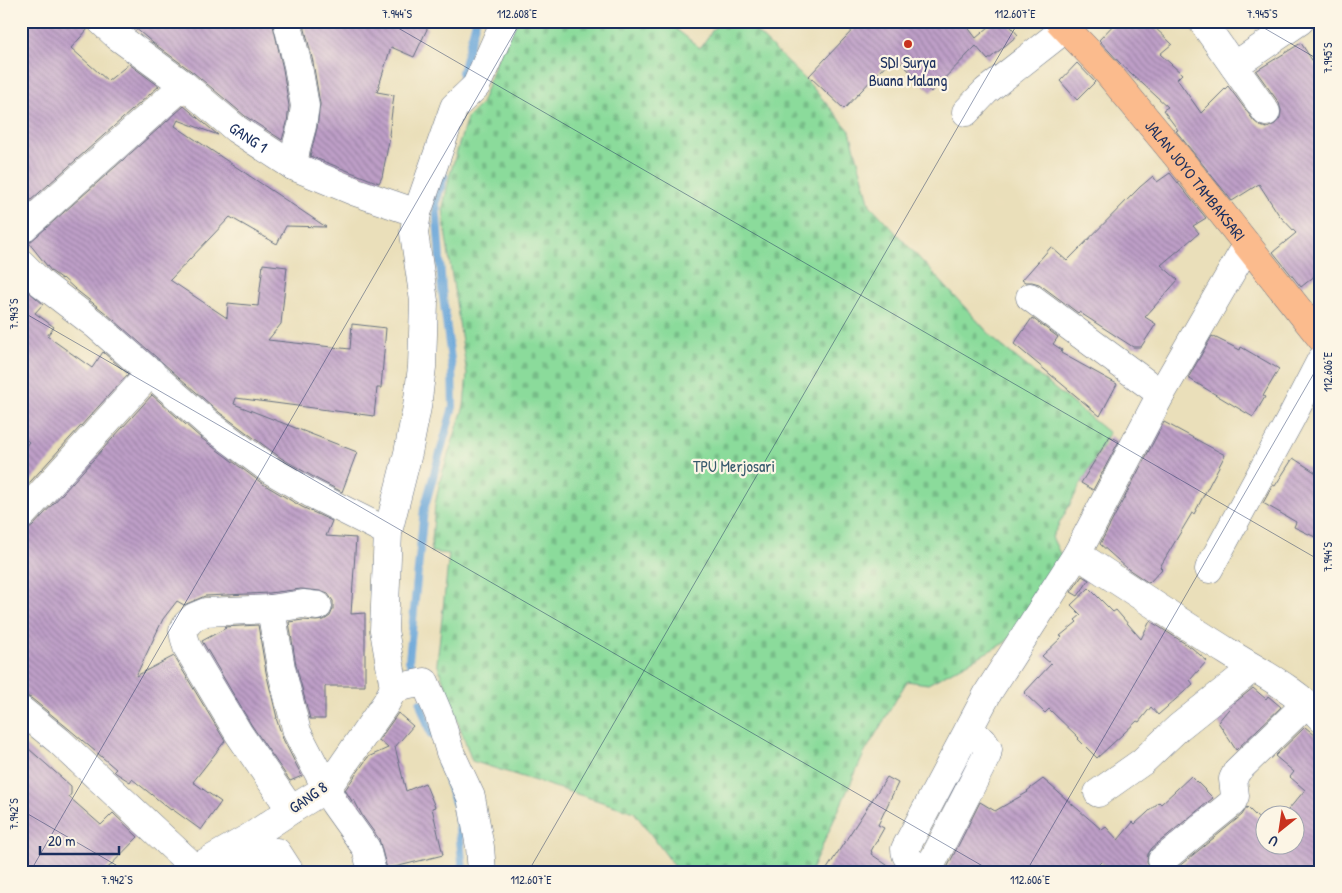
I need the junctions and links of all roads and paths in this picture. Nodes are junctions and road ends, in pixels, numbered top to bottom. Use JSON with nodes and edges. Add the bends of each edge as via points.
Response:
{"nodes":[{"id":1,"x":101,"y":21,"type":"edge"},
{"id":2,"x":287,"y":21,"type":"edge"},
{"id":3,"x":505,"y":21,"type":"edge"},
{"id":4,"x":1202,"y":21,"type":"edge"},
{"id":5,"x":1300,"y":21,"type":"edge"},
{"id":6,"x":1066,"y":24,"type":"edge"},
{"id":7,"x":1234,"y":66,"type":"junction"},
{"id":8,"x":184,"y":85,"type":"junction"},
{"id":9,"x":966,"y":112,"type":"dead end"},
{"id":10,"x":1266,"y":112,"type":"dead end"},
{"id":11,"x":293,"y":166,"type":"junction"},
{"id":12,"x":417,"y":214,"type":"junction"},
{"id":13,"x":21,"y":230,"type":"edge"},
{"id":14,"x":1247,"y":245,"type":"junction"},
{"id":15,"x":21,"y":263,"type":"edge"},
{"id":16,"x":1030,"y":297,"type":"dead end"},
{"id":17,"x":1321,"y":338,"type":"edge"},
{"id":18,"x":1321,"y":360,"type":"edge"},
{"id":19,"x":150,"y":372,"type":"junction"},
{"id":20,"x":1161,"y":394,"type":"junction"},
{"id":21,"x":21,"y":516,"type":"edge"},
{"id":22,"x":388,"y":532,"type":"junction"},
{"id":23,"x":1077,"y":554,"type":"junction"},
{"id":24,"x":1209,"y":569,"type":"dead end"},
{"id":25,"x":318,"y":606,"type":"dead end"},
{"id":26,"x":271,"y":609,"type":"junction"},
{"id":27,"x":1253,"y":668,"type":"junction"},
{"id":28,"x":407,"y":685,"type":"junction"},
{"id":29,"x":21,"y":710,"type":"edge"},
{"id":30,"x":1313,"y":711,"type":"edge"},
{"id":31,"x":968,"y":730,"type":"dead end"},
{"id":32,"x":327,"y":788,"type":"junction"},
{"id":33,"x":1098,"y":793,"type":"dead end"},
{"id":34,"x":291,"y":810,"type":"junction"},
{"id":35,"x":258,"y":844,"type":"junction"},
{"id":36,"x":1162,"y":860,"type":"dead end"},
{"id":37,"x":192,"y":870,"type":"edge"},
{"id":38,"x":234,"y":872,"type":"edge"},
{"id":39,"x":290,"y":872,"type":"edge"},
{"id":40,"x":372,"y":872,"type":"edge"},
{"id":41,"x":482,"y":872,"type":"edge"}],
"edges":[{"from":1,"to":8,"type":"street","name":"GANG 1"},
{"from":2,"to":11,"type":"street","via":[[305,106]]},
{"from":3,"to":12,"type":"street","via":[[476,86],[463,98]]},
{"from":4,"to":7,"type":"street"},
{"from":5,"to":7,"type":"street"},
{"from":6,"to":9,"type":"street","via":[[986,91]]},
{"from":6,"to":14,"type":"main road","name":"JALAN JOYO TAMBAKSARI"},
{"from":7,"to":10,"type":"street"},
{"from":8,"to":11,"type":"street","name":"GANG 1","via":[[236,129]]},
{"from":8,"to":13,"type":"street"},
{"from":11,"to":12,"type":"street","name":"GANG 1"},
{"from":12,"to":22,"type":"street","via":[[414,233],[424,301],[422,367],[408,453]]},
{"from":14,"to":17,"type":"main road","name":"JALAN JOYO TAMBAKSARI"},
{"from":14,"to":20,"type":"street"},
{"from":15,"to":19,"type":"street","via":[[40,283]]},
{"from":16,"to":20,"type":"street"},
{"from":18,"to":24,"type":"street"},
{"from":19,"to":21,"type":"street"},
{"from":19,"to":22,"type":"street","via":[[210,424],[272,471]]},
{"from":20,"to":23,"type":"street"},
{"from":22,"to":28,"type":"street","via":[[384,630]]},
{"from":23,"to":27,"type":"street"},
{"from":23,"to":31,"type":"street"},
{"from":25,"to":26,"type":"street","via":[[304,604]]},
{"from":26,"to":32,"type":"street","via":[[297,732]]},
{"from":26,"to":34,"type":"street","via":[[206,612],[186,625],[184,636],[187,647],[239,734]]},
{"from":27,"to":30,"type":"street"},
{"from":27,"to":33,"type":"street","via":[[1179,727],[1142,762]]},
{"from":28,"to":32,"type":"street","name":"GANG 8","via":[[386,703]]},
{"from":28,"to":41,"type":"street","via":[[439,715],[450,752],[471,797]]},
{"from":29,"to":37,"type":"street","via":[[59,741]]},
{"from":30,"to":36,"type":"street","via":[[1237,771],[1233,780],[1235,796],[1232,804]]},
{"from":32,"to":34,"type":"street","name":"GANG 8"},
{"from":32,"to":40,"type":"street","via":[[366,848]]},
{"from":34,"to":35,"type":"street","name":"GANG 8"},
{"from":35,"to":37,"type":"street","name":"GANG 8"},
{"from":35,"to":38,"type":"street"},
{"from":35,"to":39,"type":"street","via":[[277,852]]}]}
